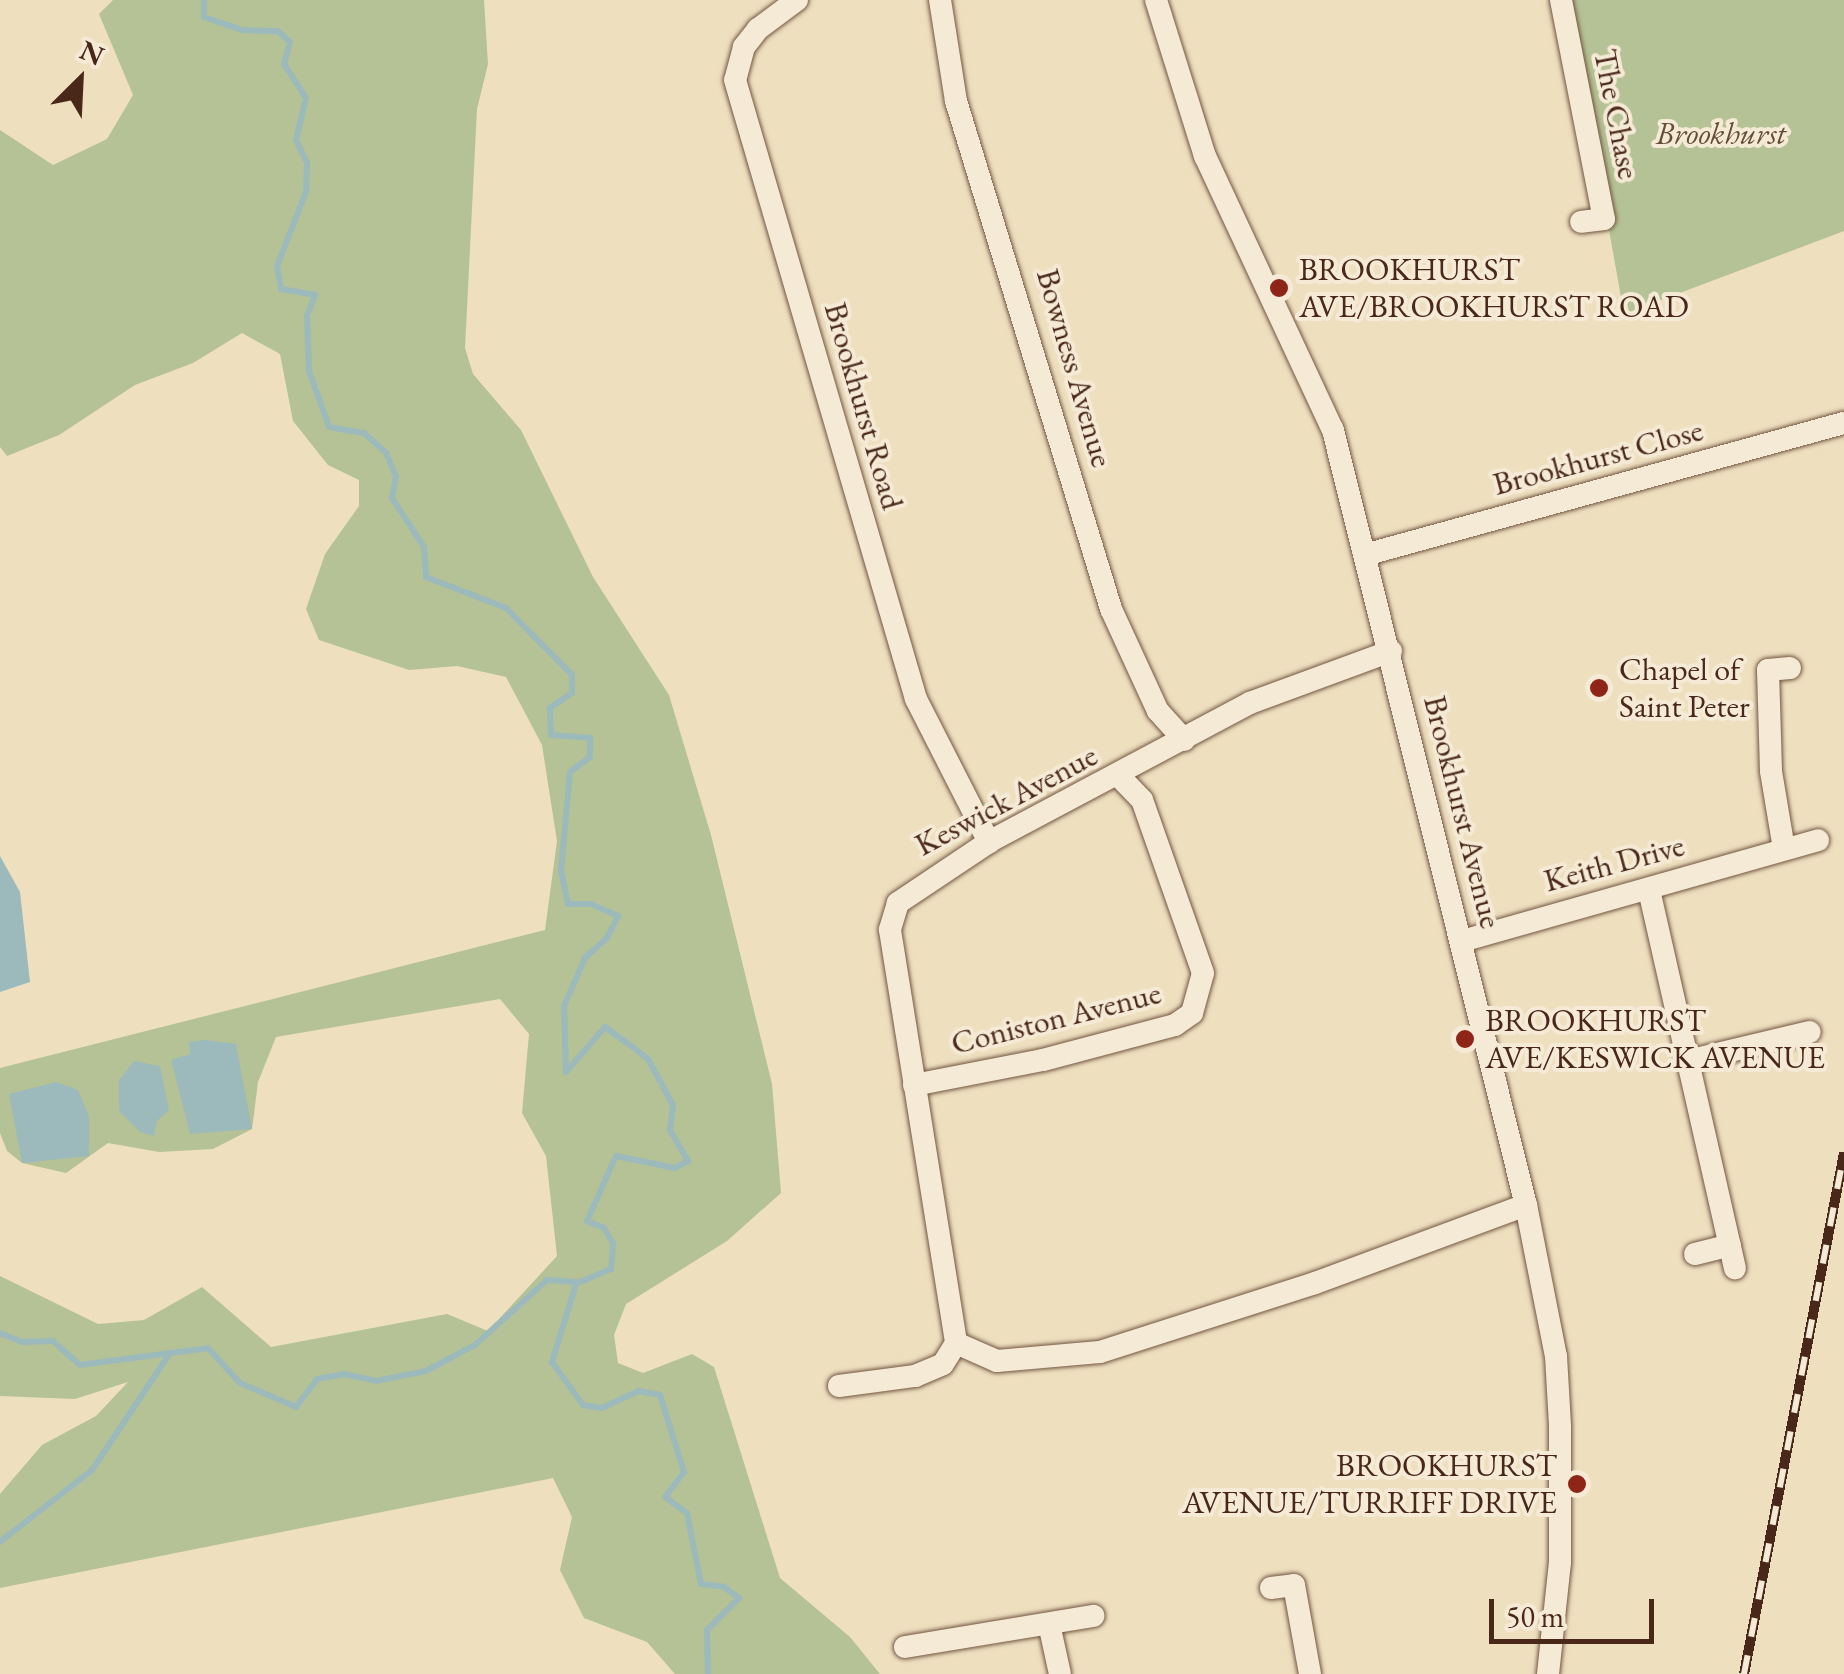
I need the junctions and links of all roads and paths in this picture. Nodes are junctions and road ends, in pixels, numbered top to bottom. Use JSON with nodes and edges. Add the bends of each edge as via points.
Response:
{"nodes":[{"id":1,"x":798,"y":0,"type":"edge"},
{"id":2,"x":940,"y":0,"type":"edge"},
{"id":3,"x":1156,"y":0,"type":"edge"},
{"id":4,"x":1561,"y":0,"type":"edge"},
{"id":5,"x":1582,"y":222,"type":"dead end"},
{"id":6,"x":1844,"y":423,"type":"edge"},
{"id":7,"x":1368,"y":554,"type":"junction"},
{"id":8,"x":1392,"y":651,"type":"junction"},
{"id":9,"x":1790,"y":668,"type":"dead end"},
{"id":10,"x":1184,"y":740,"type":"junction"},
{"id":11,"x":1119,"y":776,"type":"junction"},
{"id":12,"x":1818,"y":840,"type":"dead end"},
{"id":13,"x":989,"y":842,"type":"junction"},
{"id":14,"x":1784,"y":849,"type":"junction"},
{"id":15,"x":1649,"y":890,"type":"junction"},
{"id":16,"x":1462,"y":941,"type":"junction"},
{"id":17,"x":1810,"y":1032,"type":"dead end"},
{"id":18,"x":1688,"y":1061,"type":"junction"},
{"id":19,"x":914,"y":1084,"type":"junction"},
{"id":20,"x":1526,"y":1206,"type":"junction"},
{"id":21,"x":1730,"y":1245,"type":"junction"},
{"id":22,"x":1694,"y":1254,"type":"dead end"},
{"id":23,"x":1735,"y":1268,"type":"dead end"},
{"id":24,"x":956,"y":1343,"type":"junction"},
{"id":25,"x":839,"y":1386,"type":"dead end"},
{"id":26,"x":1294,"y":1584,"type":"dead end"},
{"id":27,"x":1093,"y":1616,"type":"dead end"},
{"id":28,"x":1049,"y":1624,"type":"junction"},
{"id":29,"x":906,"y":1647,"type":"dead end"},
{"id":30,"x":1548,"y":1672,"type":"edge"},
{"id":31,"x":1060,"y":1674,"type":"edge"},
{"id":32,"x":1310,"y":1674,"type":"edge"},
{"id":33,"x":1524,"y":1674,"type":"edge"}],
"edges":[{"from":1,"to":13,"type":"street","name":"Brookhurst Road","via":[[758,28],[744,47],[735,80],[916,699]]},
{"from":2,"to":10,"type":"street","name":"Bowness Avenue","via":[[956,101],[1111,610],[1158,711]]},
{"from":3,"to":7,"type":"street","name":"Brookhurst Avenue","via":[[1205,156],[1333,430]]},
{"from":4,"to":5,"type":"street","name":"The Chase","via":[[1604,219]]},
{"from":6,"to":7,"type":"street","name":"Brookhurst Close"},
{"from":7,"to":8,"type":"street","name":"Brookhurst Avenue"},
{"from":8,"to":10,"type":"street","name":"Keswick Avenue","via":[[1250,703]]},
{"from":8,"to":16,"type":"street","name":"Brookhurst Avenue"},
{"from":9,"to":14,"type":"street","via":[[1768,670],[1771,771]]},
{"from":10,"to":11,"type":"street","name":"Keswick Avenue"},
{"from":11,"to":13,"type":"street","name":"Keswick Avenue"},
{"from":11,"to":19,"type":"street","name":"Coniston Avenue","via":[[1142,800],[1203,973],[1192,1014],[1175,1026],[1044,1060]]},
{"from":12,"to":14,"type":"street","name":"Keith Drive"},
{"from":13,"to":19,"type":"street","name":"Keswick Avenue","via":[[898,903],[890,930]]},
{"from":14,"to":15,"type":"street","name":"Keith Drive"},
{"from":15,"to":16,"type":"street","name":"Keith Drive","via":[[1600,898]]},
{"from":15,"to":18,"type":"street"},
{"from":16,"to":20,"type":"street","name":"Brookhurst Avenue"},
{"from":17,"to":18,"type":"street"},
{"from":18,"to":21,"type":"street"},
{"from":19,"to":24,"type":"street","name":"Keswick Avenue"},
{"from":20,"to":24,"type":"street","via":[[1100,1352],[997,1361]]},
{"from":20,"to":30,"type":"street","name":"Brookhurst Avenue","via":[[1556,1356],[1559,1408],[1560,1562]]},
{"from":21,"to":22,"type":"street"},
{"from":21,"to":23,"type":"street"},
{"from":24,"to":25,"type":"street","via":[[944,1364],[915,1376]]},
{"from":26,"to":32,"type":"street"},
{"from":27,"to":28,"type":"street"},
{"from":28,"to":29,"type":"street"},
{"from":28,"to":31,"type":"street"},
{"from":30,"to":33,"type":"street"}]}
